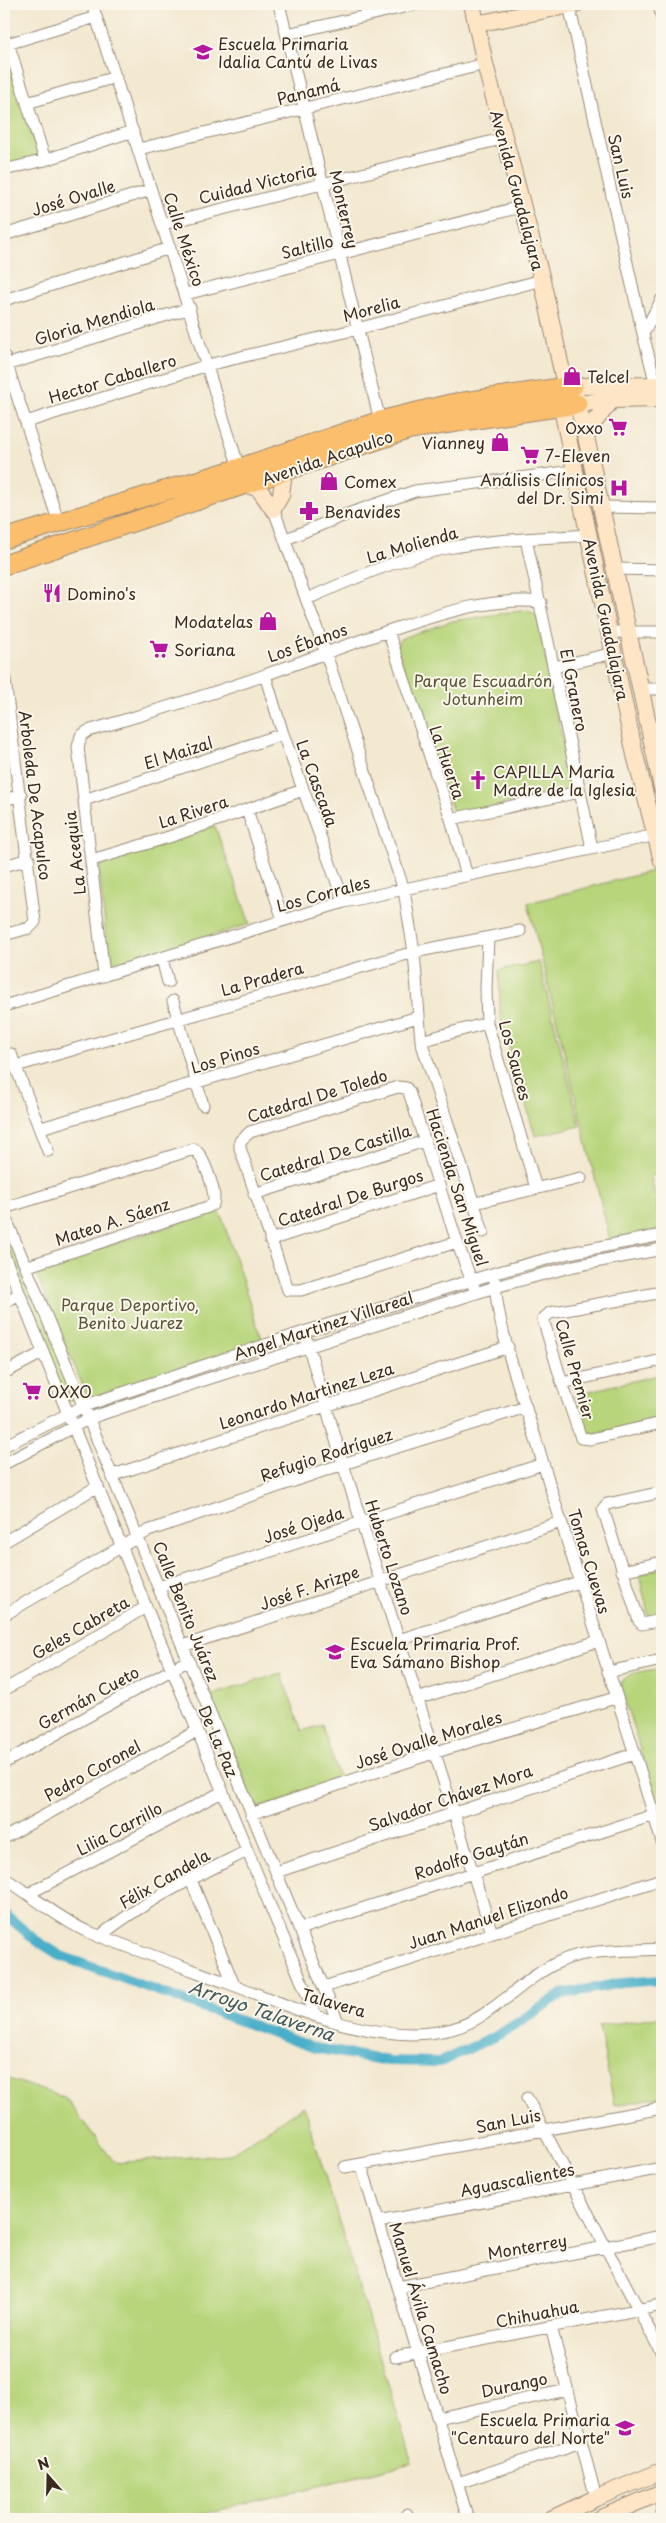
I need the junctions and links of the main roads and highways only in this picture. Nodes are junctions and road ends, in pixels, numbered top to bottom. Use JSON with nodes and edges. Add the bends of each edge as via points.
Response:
{"nodes":[{"id":1,"x":472,"y":4,"type":"edge"},
{"id":2,"x":573,"y":5,"type":"edge"},
{"id":3,"x":543,"y":7,"type":"edge"},
{"id":4,"x":476,"y":24,"type":"junction"},
{"id":5,"x":660,"y":390,"type":"edge"},
{"id":6,"x":566,"y":392,"type":"junction"},
{"id":7,"x":612,"y":400,"type":"junction"},
{"id":8,"x":586,"y":437,"type":"junction"},
{"id":9,"x":284,"y":472,"type":"junction"},
{"id":10,"x":251,"y":474,"type":"junction"},
{"id":11,"x":145,"y":497,"type":"junction"},
{"id":12,"x":99,"y":534,"type":"junction"},
{"id":13,"x":4,"y":540,"type":"edge"},
{"id":14,"x":4,"y":565,"type":"edge"},
{"id":15,"x":659,"y":755,"type":"edge"},
{"id":16,"x":662,"y":788,"type":"edge"},
{"id":17,"x":662,"y":861,"type":"edge"},
{"id":18,"x":662,"y":2471,"type":"edge"},
{"id":19,"x":661,"y":2492,"type":"edge"},
{"id":20,"x":551,"y":2519,"type":"edge"},
{"id":21,"x":598,"y":2519,"type":"edge"}],
"edges":[{"from":1,"to":4,"type":"main road","name":"Avenida Guadalajara"},
{"from":2,"to":3,"type":"main road"},
{"from":3,"to":4,"type":"main road"},
{"from":4,"to":6,"type":"main road","name":"Avenida Guadalajara","via":[[524,206]]},
{"from":5,"to":6,"type":"main road","name":"Avenida Acapulco"},
{"from":5,"to":7,"type":"main road","name":"Avenida Acapulco"},
{"from":6,"to":7,"type":"main road","name":"Avenida Acapulco"},
{"from":6,"to":8,"type":"main road","name":"Avenida Guadalajara"},
{"from":6,"to":9,"type":"main road","name":"Avenida Acapulco","via":[[462,420],[410,429]]},
{"from":6,"to":10,"type":"main road","name":"Avenida Acapulco","via":[[450,404],[380,420]]},
{"from":6,"to":17,"type":"main road","name":"Avenida Guadalajara","via":[[574,471],[635,755]]},
{"from":7,"to":8,"type":"main road"},
{"from":8,"to":15,"type":"main road","name":"Avenida Guadalajara","via":[[640,689]]},
{"from":9,"to":10,"type":"main road","name":"Avenida Acapulco"},
{"from":9,"to":10,"type":"main road","via":[[281,495],[273,509]]},
{"from":10,"to":11,"type":"main road","name":"Avenida Acapulco"},
{"from":10,"to":12,"type":"main road","name":"Avenida Acapulco"},
{"from":11,"to":12,"type":"main road","via":[[104,522]]},
{"from":11,"to":13,"type":"main road","name":"Avenida Acapulco"},
{"from":12,"to":14,"type":"main road","name":"Avenida Acapulco"},
{"from":15,"to":16,"type":"main road","name":"Avenida Guadalajara"},
{"from":18,"to":20,"type":"main road"},
{"from":19,"to":21,"type":"main road"}]}
